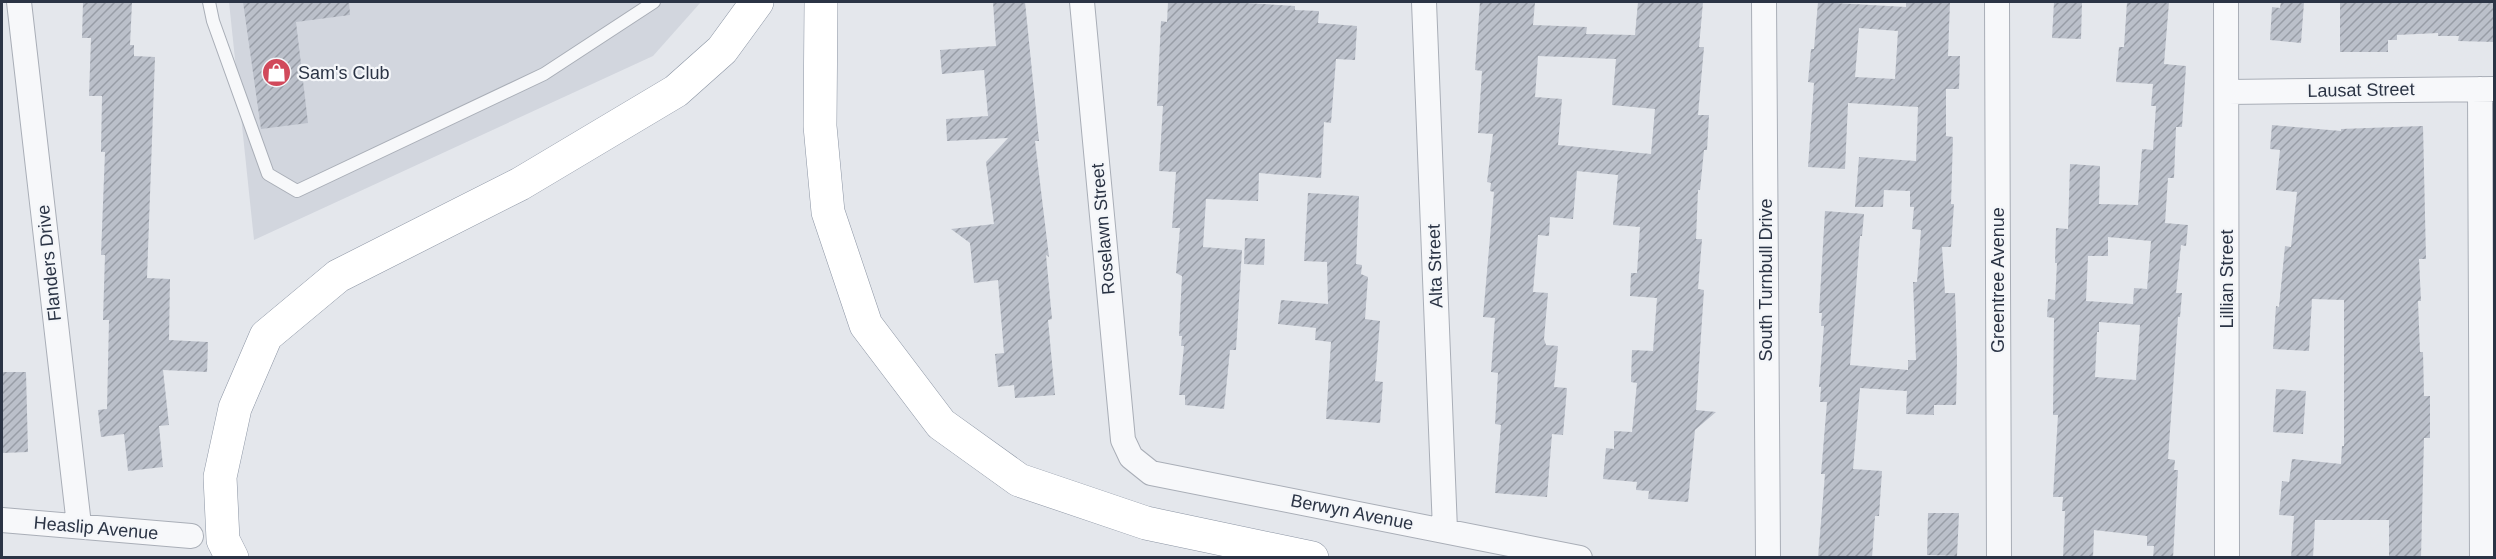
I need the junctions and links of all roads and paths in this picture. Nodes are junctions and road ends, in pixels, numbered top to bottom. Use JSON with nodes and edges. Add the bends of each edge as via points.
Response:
{"nodes":[{"id":1,"x":20,"y":2,"type":"edge"},
{"id":2,"x":209,"y":2,"type":"edge"},
{"id":3,"x":654,"y":2,"type":"edge"},
{"id":4,"x":757,"y":2,"type":"edge"},
{"id":5,"x":821,"y":2,"type":"edge"},
{"id":6,"x":1082,"y":2,"type":"edge"},
{"id":7,"x":1424,"y":2,"type":"edge"},
{"id":8,"x":1764,"y":2,"type":"edge"},
{"id":9,"x":1997,"y":2,"type":"edge"},
{"id":10,"x":2226,"y":2,"type":"edge"},
{"id":11,"x":2487,"y":89,"type":"edge"},
{"id":12,"x":2228,"y":92,"type":"junction"},
{"id":13,"x":1131,"y":455,"type":"joint"},
{"id":14,"x":2,"y":520,"type":"edge"},
{"id":15,"x":79,"y":525,"type":"junction"},
{"id":16,"x":1445,"y":530,"type":"junction"},
{"id":17,"x":191,"y":536,"type":"dead end"},
{"id":18,"x":232,"y":558,"type":"edge"},
{"id":19,"x":1312,"y":558,"type":"edge"},
{"id":20,"x":1580,"y":558,"type":"edge"},
{"id":21,"x":1768,"y":558,"type":"edge"},
{"id":22,"x":1999,"y":558,"type":"edge"},
{"id":23,"x":2227,"y":558,"type":"edge"},
{"id":24,"x":2482,"y":558,"type":"edge"}],
"edges":[{"from":1,"to":15,"type":"street","name":"Flanders Drive"},
{"from":2,"to":3,"type":"lane","via":[[268,174],[297,191],[544,74]]},
{"from":4,"to":18,"type":"highway","via":[[722,50],[676,91],[520,184],[338,276],[266,336],[235,408],[220,477],[223,540]]},
{"from":5,"to":19,"type":"highway","via":[[820,126],[828,212],[866,325],[941,424],[1019,480],[1146,524]]},
{"from":6,"to":13,"type":"street","name":"Roselawn Street","via":[[1123,440]]},
{"from":7,"to":16,"type":"street","name":"Alta Street"},
{"from":8,"to":21,"type":"street","name":"South Turnbull Drive"},
{"from":9,"to":22,"type":"street","name":"Greentree Avenue"},
{"from":10,"to":12,"type":"street","name":"Lillian Street"},
{"from":11,"to":12,"type":"street","name":"Lausat Street"},
{"from":11,"to":24,"type":"street"},
{"from":12,"to":23,"type":"street","name":"Lillian Street"},
{"from":13,"to":16,"type":"street","name":"Berwyn Avenue","via":[[1151,473]]},
{"from":14,"to":15,"type":"street","name":"Heaslip Avenue"},
{"from":15,"to":17,"type":"street","name":"Heaslip Avenue"},
{"from":16,"to":20,"type":"street","name":"Berwyn Avenue"}]}
